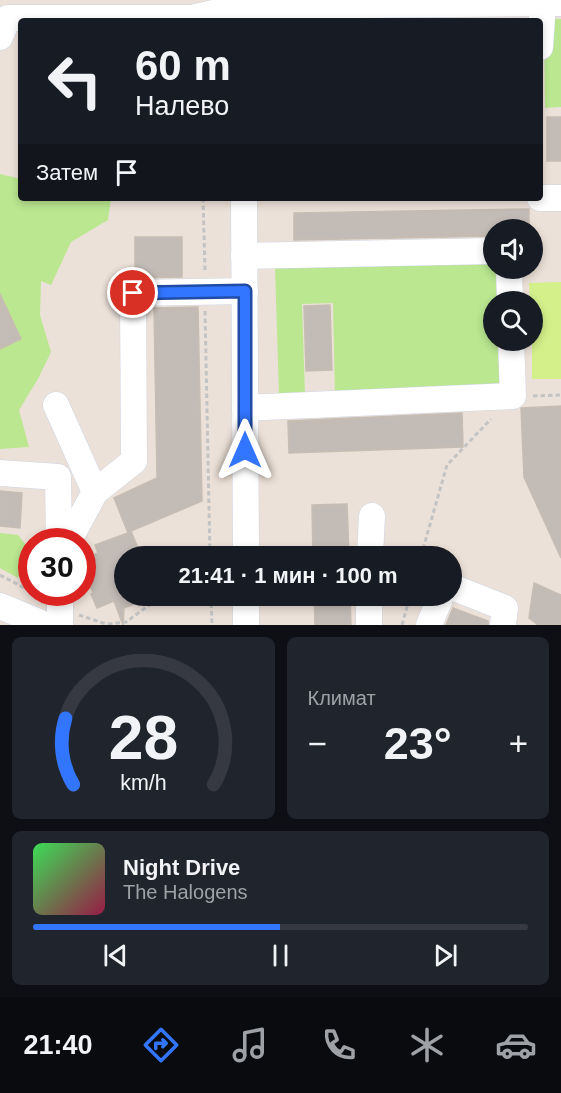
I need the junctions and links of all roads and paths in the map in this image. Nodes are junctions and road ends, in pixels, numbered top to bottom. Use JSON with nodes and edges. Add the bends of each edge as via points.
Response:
{"nodes":[{"id":1,"x":484,"y":2,"type":"edge"},
{"id":2,"x":552,"y":3,"type":"edge"},
{"id":3,"x":243,"y":9,"type":"edge"},
{"id":4,"x":543,"y":36,"type":"edge"},
{"id":5,"x":0,"y":37,"type":"edge"},
{"id":6,"x":543,"y":198,"type":"edge"},
{"id":7,"x":561,"y":198,"type":"edge"},
{"id":8,"x":203,"y":201,"type":"edge"},
{"id":9,"x":244,"y":201,"type":"edge"},
{"id":10,"x":483,"y":251,"type":"edge"},
{"id":11,"x":244,"y":256,"type":"junction"},
{"id":12,"x":205,"y":291,"type":"junction"},
{"id":13,"x":245,"y":291,"type":"junction"},
{"id":14,"x":511,"y":351,"type":"edge"},
{"id":15,"x":561,"y":394,"type":"edge"},
{"id":16,"x":513,"y":396,"type":"junction"},
{"id":17,"x":56,"y":405,"type":"dead end"},
{"id":18,"x":245,"y":408,"type":"junction"},
{"id":19,"x":0,"y":473,"type":"edge"},
{"id":20,"x":95,"y":492,"type":"junction"},
{"id":21,"x":372,"y":516,"type":"dead end"},
{"id":22,"x":59,"y":528,"type":"edge"},
{"id":23,"x":76,"y":528,"type":"edge"},
{"id":24,"x":210,"y":546,"type":"edge"},
{"id":25,"x":246,"y":546,"type":"edge"},
{"id":26,"x":370,"y":546,"type":"edge"},
{"id":27,"x":424,"y":546,"type":"edge"},
{"id":28,"x":0,"y":575,"type":"edge"},
{"id":29,"x":18,"y":585,"type":"edge"},
{"id":30,"x":462,"y":591,"type":"edge"},
{"id":31,"x":0,"y":606,"type":"edge"},
{"id":32,"x":60,"y":606,"type":"edge"},
{"id":33,"x":148,"y":606,"type":"edge"},
{"id":34,"x":211,"y":606,"type":"edge"},
{"id":35,"x":246,"y":606,"type":"edge"},
{"id":36,"x":369,"y":606,"type":"edge"},
{"id":37,"x":407,"y":606,"type":"edge"},
{"id":38,"x":437,"y":606,"type":"edge"},
{"id":39,"x":106,"y":624,"type":"edge"},
{"id":40,"x":46,"y":625,"type":"edge"},
{"id":41,"x":60,"y":625,"type":"edge"},
{"id":42,"x":212,"y":625,"type":"edge"},
{"id":43,"x":246,"y":625,"type":"edge"},
{"id":44,"x":369,"y":625,"type":"edge"},
{"id":45,"x":402,"y":625,"type":"edge"},
{"id":46,"x":429,"y":625,"type":"edge"},
{"id":47,"x":503,"y":625,"type":"edge"}],
"edges":[{"from":1,"to":2,"type":"street"},
{"from":1,"to":3,"type":"street"},
{"from":2,"to":4,"type":"street"},
{"from":3,"to":5,"type":"street","via":[[192,18],[8,18]]},
{"from":6,"to":7,"type":"street"},
{"from":8,"to":12,"type":"path"},
{"from":9,"to":11,"type":"street"},
{"from":10,"to":11,"type":"street"},
{"from":11,"to":13,"type":"street"},
{"from":12,"to":13,"type":"street"},
{"from":12,"to":20,"type":"street","via":[[133,293],[135,461]]},
{"from":12,"to":24,"type":"path"},
{"from":13,"to":18,"type":"street"},
{"from":14,"to":16,"type":"street"},
{"from":15,"to":16,"type":"path"},
{"from":16,"to":18,"type":"street"},
{"from":16,"to":27,"type":"path","via":[[447,465]]},
{"from":17,"to":20,"type":"street"},
{"from":18,"to":25,"type":"street"},
{"from":19,"to":22,"type":"street","via":[[58,477]]},
{"from":20,"to":23,"type":"street"},
{"from":21,"to":26,"type":"street"},
{"from":28,"to":29,"type":"path"},
{"from":30,"to":47,"type":"street","via":[[505,608]]},
{"from":31,"to":40,"type":"street"},
{"from":32,"to":41,"type":"street"},
{"from":33,"to":39,"type":"path","via":[[126,622]]},
{"from":34,"to":42,"type":"path"},
{"from":35,"to":43,"type":"street"},
{"from":36,"to":44,"type":"street"},
{"from":37,"to":45,"type":"path"},
{"from":38,"to":46,"type":"street"}]}
